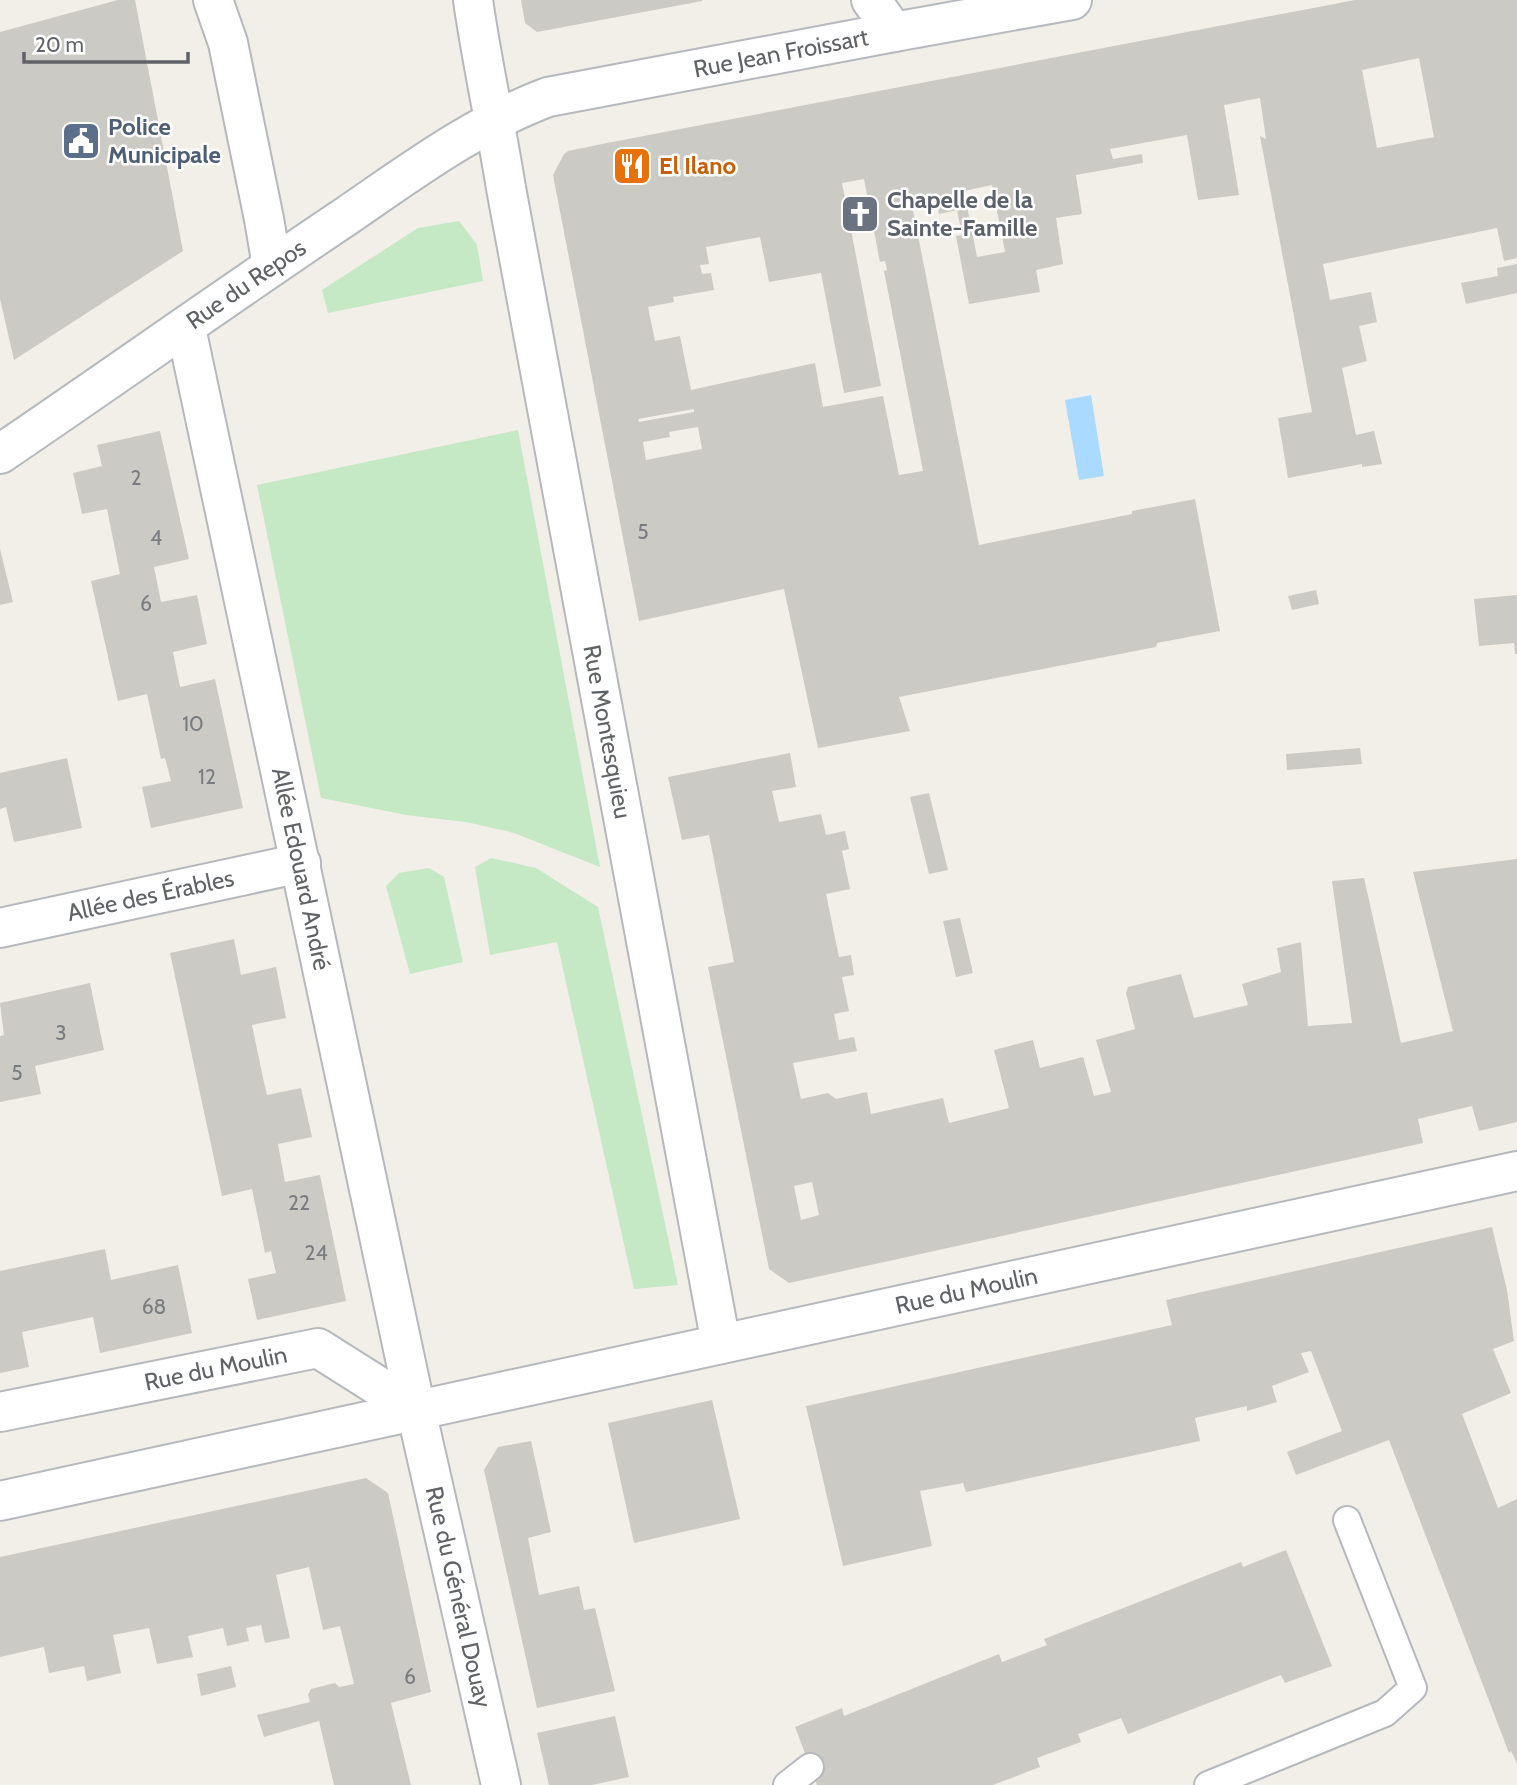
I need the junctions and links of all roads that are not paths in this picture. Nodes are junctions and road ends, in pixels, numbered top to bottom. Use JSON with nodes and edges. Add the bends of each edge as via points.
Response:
{"nodes":[{"id":1,"x":213,"y":0,"type":"edge"},
{"id":2,"x":473,"y":0,"type":"edge"},
{"id":3,"x":872,"y":0,"type":"edge"},
{"id":4,"x":1072,"y":0,"type":"edge"},
{"id":5,"x":894,"y":32,"type":"junction"},
{"id":6,"x":495,"y":119,"type":"junction"},
{"id":7,"x":272,"y":266,"type":"junction"},
{"id":8,"x":186,"y":328,"type":"junction"},
{"id":9,"x":0,"y":454,"type":"edge"},
{"id":10,"x":301,"y":863,"type":"junction"},
{"id":11,"x":0,"y":928,"type":"edge"},
{"id":12,"x":1517,"y":1171,"type":"edge"},
{"id":13,"x":721,"y":1344,"type":"junction"},
{"id":14,"x":416,"y":1410,"type":"junction"},
{"id":15,"x":0,"y":1412,"type":"edge"},
{"id":16,"x":0,"y":1501,"type":"edge"},
{"id":17,"x":1347,"y":1520,"type":"dead end"},
{"id":18,"x":810,"y":1768,"type":"dead end"},
{"id":19,"x":501,"y":1785,"type":"edge"},
{"id":20,"x":787,"y":1785,"type":"edge"},
{"id":21,"x":1208,"y":1785,"type":"edge"}],
"edges":[{"from":1,"to":7,"type":"street","via":[[228,43]]},
{"from":2,"to":6,"type":"street","name":"Rue Montesquieu"},
{"from":3,"to":5,"type":"street"},
{"from":4,"to":5,"type":"street","name":"Rue Jean Froissart"},
{"from":5,"to":6,"type":"street","name":"Rue Jean Froissart","via":[[548,97]]},
{"from":6,"to":7,"type":"street","name":"Rue du Repos"},
{"from":6,"to":13,"type":"street","name":"Rue Montesquieu"},
{"from":7,"to":8,"type":"street","name":"Rue du Repos"},
{"from":8,"to":9,"type":"street","name":"Rue du Repos"},
{"from":8,"to":10,"type":"street","name":"Allée Edouard André"},
{"from":10,"to":11,"type":"street","name":"Allée des Érables"},
{"from":10,"to":14,"type":"street","name":"Allée Edouard André"},
{"from":12,"to":13,"type":"street","name":"Rue du Moulin"},
{"from":13,"to":14,"type":"street","name":"Rue du Moulin"},
{"from":14,"to":15,"type":"street","name":"Rue du Moulin","via":[[318,1348]]},
{"from":14,"to":16,"type":"street","name":"Rue du Moulin"},
{"from":14,"to":19,"type":"street","name":"Rue du Général Douay"},
{"from":17,"to":21,"type":"lane","via":[[1413,1688],[1385,1713]]},
{"from":18,"to":20,"type":"lane"}]}
